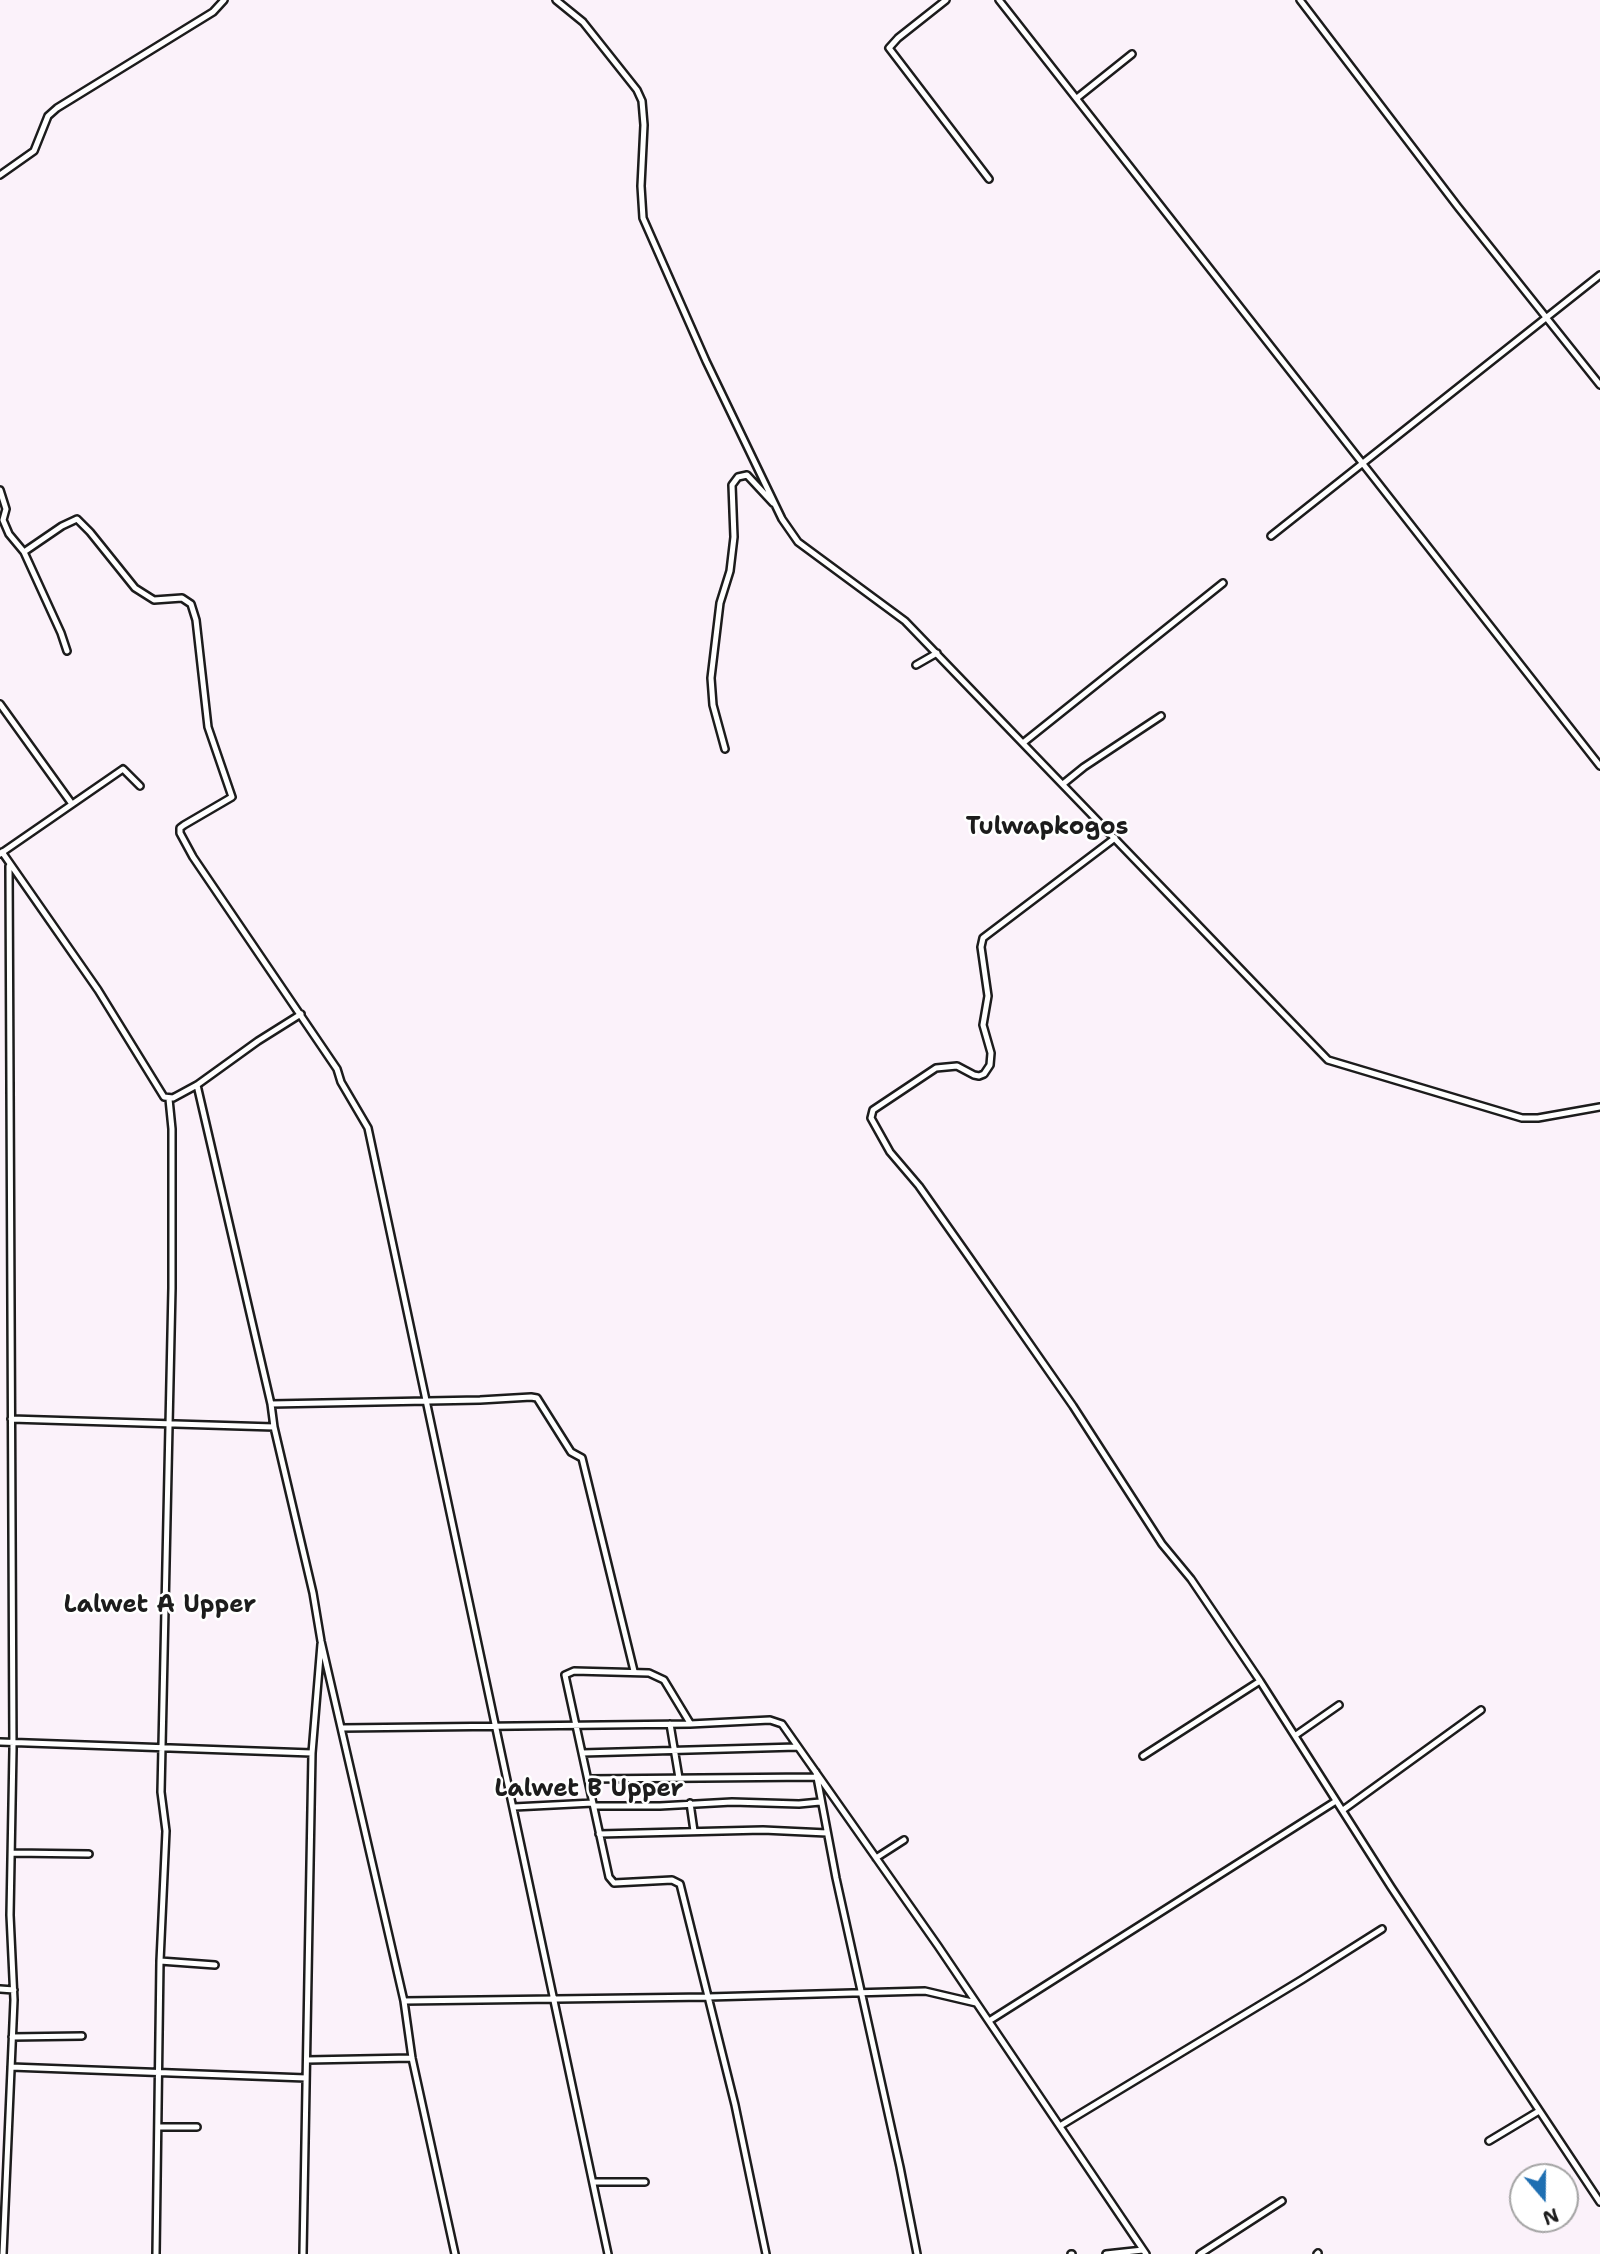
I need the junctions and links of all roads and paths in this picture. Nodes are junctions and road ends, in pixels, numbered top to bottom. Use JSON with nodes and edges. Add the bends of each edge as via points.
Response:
{"nodes":[{"id":1,"x":225,"y":0,"type":"edge"},
{"id":2,"x":556,"y":0,"type":"edge"},
{"id":3,"x":946,"y":0,"type":"edge"},
{"id":4,"x":999,"y":0,"type":"edge"},
{"id":5,"x":1300,"y":0,"type":"edge"},
{"id":6,"x":1132,"y":54,"type":"dead end"},
{"id":7,"x":1077,"y":98,"type":"junction"},
{"id":8,"x":0,"y":176,"type":"edge"},
{"id":9,"x":989,"y":179,"type":"dead end"},
{"id":10,"x":1600,"y":275,"type":"edge"},
{"id":11,"x":1546,"y":318,"type":"junction"},
{"id":12,"x":1600,"y":385,"type":"edge"},
{"id":13,"x":1363,"y":464,"type":"junction"},
{"id":14,"x":0,"y":490,"type":"edge"},
{"id":15,"x":776,"y":506,"type":"junction"},
{"id":16,"x":2,"y":523,"type":"edge"},
{"id":17,"x":1271,"y":536,"type":"dead end"},
{"id":18,"x":24,"y":552,"type":"junction"},
{"id":19,"x":1223,"y":583,"type":"dead end"},
{"id":20,"x":66,"y":651,"type":"dead end"},
{"id":21,"x":937,"y":653,"type":"junction"},
{"id":22,"x":916,"y":665,"type":"dead end"},
{"id":23,"x":0,"y":704,"type":"edge"},
{"id":24,"x":1161,"y":716,"type":"dead end"},
{"id":25,"x":1023,"y":743,"type":"junction"},
{"id":26,"x":725,"y":749,"type":"dead end"},
{"id":27,"x":1600,"y":766,"type":"edge"},
{"id":28,"x":1063,"y":784,"type":"junction"},
{"id":29,"x":140,"y":786,"type":"dead end"},
{"id":30,"x":72,"y":804,"type":"junction"},
{"id":31,"x":1115,"y":838,"type":"junction"},
{"id":32,"x":1,"y":853,"type":"edge"},
{"id":33,"x":9,"y":866,"type":"junction"},
{"id":34,"x":301,"y":1014,"type":"junction"},
{"id":35,"x":197,"y":1085,"type":"junction"},
{"id":36,"x":169,"y":1099,"type":"junction"},
{"id":37,"x":1600,"y":1107,"type":"edge"},
{"id":38,"x":425,"y":1401,"type":"junction"},
{"id":39,"x":271,"y":1404,"type":"junction"},
{"id":40,"x":11,"y":1419,"type":"junction"},
{"id":41,"x":168,"y":1424,"type":"junction"},
{"id":42,"x":274,"y":1427,"type":"junction"},
{"id":43,"x":0,"y":1493,"type":"edge"},
{"id":44,"x":10,"y":1494,"type":"junction"},
{"id":45,"x":321,"y":1641,"type":"junction"},
{"id":46,"x":634,"y":1671,"type":"junction"},
{"id":47,"x":1260,"y":1681,"type":"junction"},
{"id":48,"x":1339,"y":1705,"type":"dead end"},
{"id":49,"x":1481,"y":1710,"type":"dead end"},
{"id":50,"x":576,"y":1724,"type":"junction"},
{"id":51,"x":670,"y":1724,"type":"junction"},
{"id":52,"x":691,"y":1724,"type":"junction"},
{"id":53,"x":495,"y":1725,"type":"junction"},
{"id":54,"x":342,"y":1728,"type":"junction"},
{"id":55,"x":1296,"y":1735,"type":"junction"},
{"id":56,"x":0,"y":1742,"type":"edge"},
{"id":57,"x":13,"y":1742,"type":"junction"},
{"id":58,"x":162,"y":1747,"type":"junction"},
{"id":59,"x":797,"y":1747,"type":"junction"},
{"id":60,"x":674,"y":1751,"type":"junction"},
{"id":61,"x":312,"y":1753,"type":"junction"},
{"id":62,"x":582,"y":1753,"type":"junction"},
{"id":63,"x":1143,"y":1756,"type":"dead end"},
{"id":64,"x":815,"y":1774,"type":"junction"},
{"id":65,"x":679,"y":1778,"type":"junction"},
{"id":66,"x":588,"y":1779,"type":"junction"},
{"id":67,"x":1336,"y":1801,"type":"junction"},
{"id":68,"x":820,"y":1802,"type":"junction"},
{"id":69,"x":690,"y":1803,"type":"junction"},
{"id":70,"x":593,"y":1805,"type":"junction"},
{"id":71,"x":514,"y":1807,"type":"junction"},
{"id":72,"x":1343,"y":1810,"type":"junction"},
{"id":73,"x":694,"y":1831,"type":"junction"},
{"id":74,"x":827,"y":1833,"type":"junction"},
{"id":75,"x":599,"y":1834,"type":"junction"},
{"id":76,"x":904,"y":1840,"type":"dead end"},
{"id":77,"x":12,"y":1853,"type":"junction"},
{"id":78,"x":89,"y":1854,"type":"dead end"},
{"id":79,"x":876,"y":1858,"type":"junction"},
{"id":80,"x":0,"y":1915,"type":"edge"},
{"id":81,"x":10,"y":1915,"type":"junction"},
{"id":82,"x":1382,"y":1928,"type":"dead end"},
{"id":83,"x":160,"y":1961,"type":"junction"},
{"id":84,"x":215,"y":1965,"type":"dead end"},
{"id":85,"x":0,"y":1989,"type":"edge"},
{"id":86,"x":14,"y":1990,"type":"junction"},
{"id":87,"x":862,"y":1992,"type":"junction"},
{"id":88,"x":708,"y":1997,"type":"junction"},
{"id":89,"x":555,"y":1998,"type":"junction"},
{"id":90,"x":404,"y":2001,"type":"junction"},
{"id":91,"x":976,"y":2003,"type":"junction"},
{"id":92,"x":989,"y":2021,"type":"junction"},
{"id":93,"x":82,"y":2036,"type":"dead end"},
{"id":94,"x":12,"y":2037,"type":"junction"},
{"id":95,"x":412,"y":2058,"type":"junction"},
{"id":96,"x":307,"y":2060,"type":"junction"},
{"id":97,"x":11,"y":2067,"type":"junction"},
{"id":98,"x":159,"y":2072,"type":"junction"},
{"id":99,"x":306,"y":2078,"type":"junction"},
{"id":100,"x":1539,"y":2111,"type":"junction"},
{"id":101,"x":1060,"y":2126,"type":"junction"},
{"id":102,"x":158,"y":2127,"type":"junction"},
{"id":103,"x":197,"y":2127,"type":"dead end"},
{"id":104,"x":1489,"y":2141,"type":"dead end"},
{"id":105,"x":593,"y":2182,"type":"junction"},
{"id":106,"x":645,"y":2182,"type":"dead end"},
{"id":107,"x":1282,"y":2201,"type":"dead end"},
{"id":108,"x":1600,"y":2202,"type":"edge"},
{"id":109,"x":2,"y":2239,"type":"edge"},
{"id":110,"x":1144,"y":2252,"type":"edge"},
{"id":111,"x":3,"y":2254,"type":"edge"},
{"id":112,"x":156,"y":2254,"type":"edge"},
{"id":113,"x":303,"y":2254,"type":"edge"},
{"id":114,"x":454,"y":2254,"type":"edge"},
{"id":115,"x":608,"y":2254,"type":"edge"},
{"id":116,"x":766,"y":2254,"type":"edge"},
{"id":117,"x":917,"y":2254,"type":"edge"},
{"id":118,"x":1107,"y":2254,"type":"edge"},
{"id":119,"x":1200,"y":2254,"type":"edge"}],
"edges":[{"from":1,"to":8,"type":"street","via":[[213,12],[57,108],[48,116],[34,151]]},
{"from":2,"to":15,"type":"street","via":[[583,22],[642,101],[643,218]]},
{"from":3,"to":9,"type":"street","via":[[889,48]]},
{"from":4,"to":7,"type":"street"},
{"from":5,"to":11,"type":"street"},
{"from":6,"to":7,"type":"street"},
{"from":7,"to":13,"type":"street"},
{"from":10,"to":11,"type":"street"},
{"from":11,"to":12,"type":"street"},
{"from":11,"to":13,"type":"street"},
{"from":13,"to":17,"type":"street"},
{"from":13,"to":27,"type":"street"},
{"from":14,"to":16,"type":"street","via":[[6,509]]},
{"from":15,"to":21,"type":"street","via":[[788,531],[805,549],[885,605]]},
{"from":15,"to":26,"type":"street","via":[[747,475],[732,485],[734,537],[711,678]]},
{"from":16,"to":18,"type":"street"},
{"from":18,"to":20,"type":"street"},
{"from":18,"to":34,"type":"street","via":[[77,519],[135,588],[154,600],[182,598],[191,604],[208,727],[232,797],[184,825],[180,833]]},
{"from":19,"to":25,"type":"street"},
{"from":21,"to":22,"type":"street"},
{"from":21,"to":25,"type":"street"},
{"from":23,"to":30,"type":"street"},
{"from":24,"to":28,"type":"street"},
{"from":25,"to":28,"type":"street"},
{"from":28,"to":31,"type":"street"},
{"from":29,"to":30,"type":"street","via":[[123,769]]},
{"from":30,"to":32,"type":"street"},
{"from":31,"to":37,"type":"street","via":[[1328,1060],[1522,1118]]},
{"from":31,"to":47,"type":"street","via":[[982,938],[988,996],[983,1025],[991,1054],[984,1074],[974,1075],[957,1066],[936,1068],[873,1110],[871,1118]]},
{"from":32,"to":33,"type":"street"},
{"from":33,"to":36,"type":"street"},
{"from":33,"to":40,"type":"street"},
{"from":34,"to":35,"type":"street"},
{"from":34,"to":38,"type":"street","via":[[368,1128]]},
{"from":35,"to":36,"type":"street"},
{"from":35,"to":39,"type":"street"},
{"from":36,"to":41,"type":"street","via":[[172,1288]]},
{"from":38,"to":39,"type":"street"},
{"from":38,"to":46,"type":"street","via":[[531,1396],[541,1403],[572,1452],[582,1458]]},
{"from":38,"to":53,"type":"street"},
{"from":39,"to":42,"type":"street"},
{"from":40,"to":41,"type":"street"},
{"from":40,"to":44,"type":"street"},
{"from":41,"to":42,"type":"street"},
{"from":41,"to":58,"type":"street"},
{"from":42,"to":45,"type":"street"},
{"from":43,"to":44,"type":"street"},
{"from":44,"to":57,"type":"street"},
{"from":45,"to":54,"type":"street"},
{"from":45,"to":61,"type":"street"},
{"from":46,"to":50,"type":"street","via":[[565,1673]]},
{"from":46,"to":52,"type":"street","via":[[664,1680]]},
{"from":47,"to":55,"type":"street"},
{"from":47,"to":63,"type":"street"},
{"from":48,"to":55,"type":"street"},
{"from":49,"to":72,"type":"street"},
{"from":50,"to":51,"type":"street"},
{"from":50,"to":53,"type":"street"},
{"from":50,"to":62,"type":"street"},
{"from":51,"to":52,"type":"street"},
{"from":51,"to":60,"type":"street"},
{"from":52,"to":59,"type":"street","via":[[775,1721]]},
{"from":53,"to":54,"type":"street"},
{"from":53,"to":71,"type":"street"},
{"from":54,"to":90,"type":"street"},
{"from":55,"to":67,"type":"street"},
{"from":56,"to":57,"type":"street"},
{"from":57,"to":58,"type":"street"},
{"from":57,"to":77,"type":"street"},
{"from":58,"to":61,"type":"street"},
{"from":58,"to":83,"type":"street","via":[[166,1830]]},
{"from":59,"to":60,"type":"street"},
{"from":59,"to":64,"type":"street"},
{"from":60,"to":62,"type":"street"},
{"from":60,"to":65,"type":"street"},
{"from":61,"to":96,"type":"street"},
{"from":62,"to":66,"type":"street"},
{"from":64,"to":65,"type":"street"},
{"from":64,"to":68,"type":"street"},
{"from":64,"to":79,"type":"street"},
{"from":65,"to":66,"type":"street"},
{"from":66,"to":70,"type":"street"},
{"from":67,"to":72,"type":"street"},
{"from":67,"to":92,"type":"street"},
{"from":68,"to":69,"type":"street"},
{"from":68,"to":74,"type":"street"},
{"from":69,"to":70,"type":"street"},
{"from":69,"to":73,"type":"street"},
{"from":70,"to":71,"type":"street"},
{"from":70,"to":75,"type":"street"},
{"from":71,"to":89,"type":"street"},
{"from":72,"to":100,"type":"street"},
{"from":73,"to":74,"type":"street"},
{"from":73,"to":75,"type":"street"},
{"from":74,"to":87,"type":"street"},
{"from":75,"to":88,"type":"street","via":[[614,1883],[673,1880],[680,1884]]},
{"from":76,"to":79,"type":"street"},
{"from":77,"to":78,"type":"street"},
{"from":77,"to":81,"type":"street"},
{"from":79,"to":91,"type":"street"},
{"from":80,"to":81,"type":"street"},
{"from":81,"to":86,"type":"street"},
{"from":82,"to":101,"type":"street"},
{"from":83,"to":84,"type":"street"},
{"from":83,"to":98,"type":"street"},
{"from":85,"to":86,"type":"street"},
{"from":86,"to":94,"type":"street"},
{"from":87,"to":88,"type":"street"},
{"from":87,"to":91,"type":"street","via":[[925,1991]]},
{"from":87,"to":117,"type":"street"},
{"from":88,"to":89,"type":"street"},
{"from":88,"to":116,"type":"street"},
{"from":89,"to":90,"type":"street"},
{"from":89,"to":105,"type":"street"},
{"from":90,"to":95,"type":"street"},
{"from":91,"to":92,"type":"street"},
{"from":92,"to":101,"type":"street"},
{"from":93,"to":94,"type":"street"},
{"from":94,"to":97,"type":"street"},
{"from":95,"to":96,"type":"street"},
{"from":95,"to":114,"type":"street"},
{"from":96,"to":99,"type":"street"},
{"from":97,"to":98,"type":"street"},
{"from":97,"to":109,"type":"street"},
{"from":98,"to":99,"type":"street"},
{"from":98,"to":102,"type":"street"},
{"from":99,"to":113,"type":"street"},
{"from":100,"to":104,"type":"street"},
{"from":100,"to":108,"type":"street"},
{"from":101,"to":110,"type":"street"},
{"from":102,"to":103,"type":"street"},
{"from":102,"to":112,"type":"street"},
{"from":105,"to":106,"type":"street"},
{"from":105,"to":115,"type":"street"},
{"from":107,"to":119,"type":"street"},
{"from":109,"to":111,"type":"street"},
{"from":110,"to":118,"type":"street"}]}
